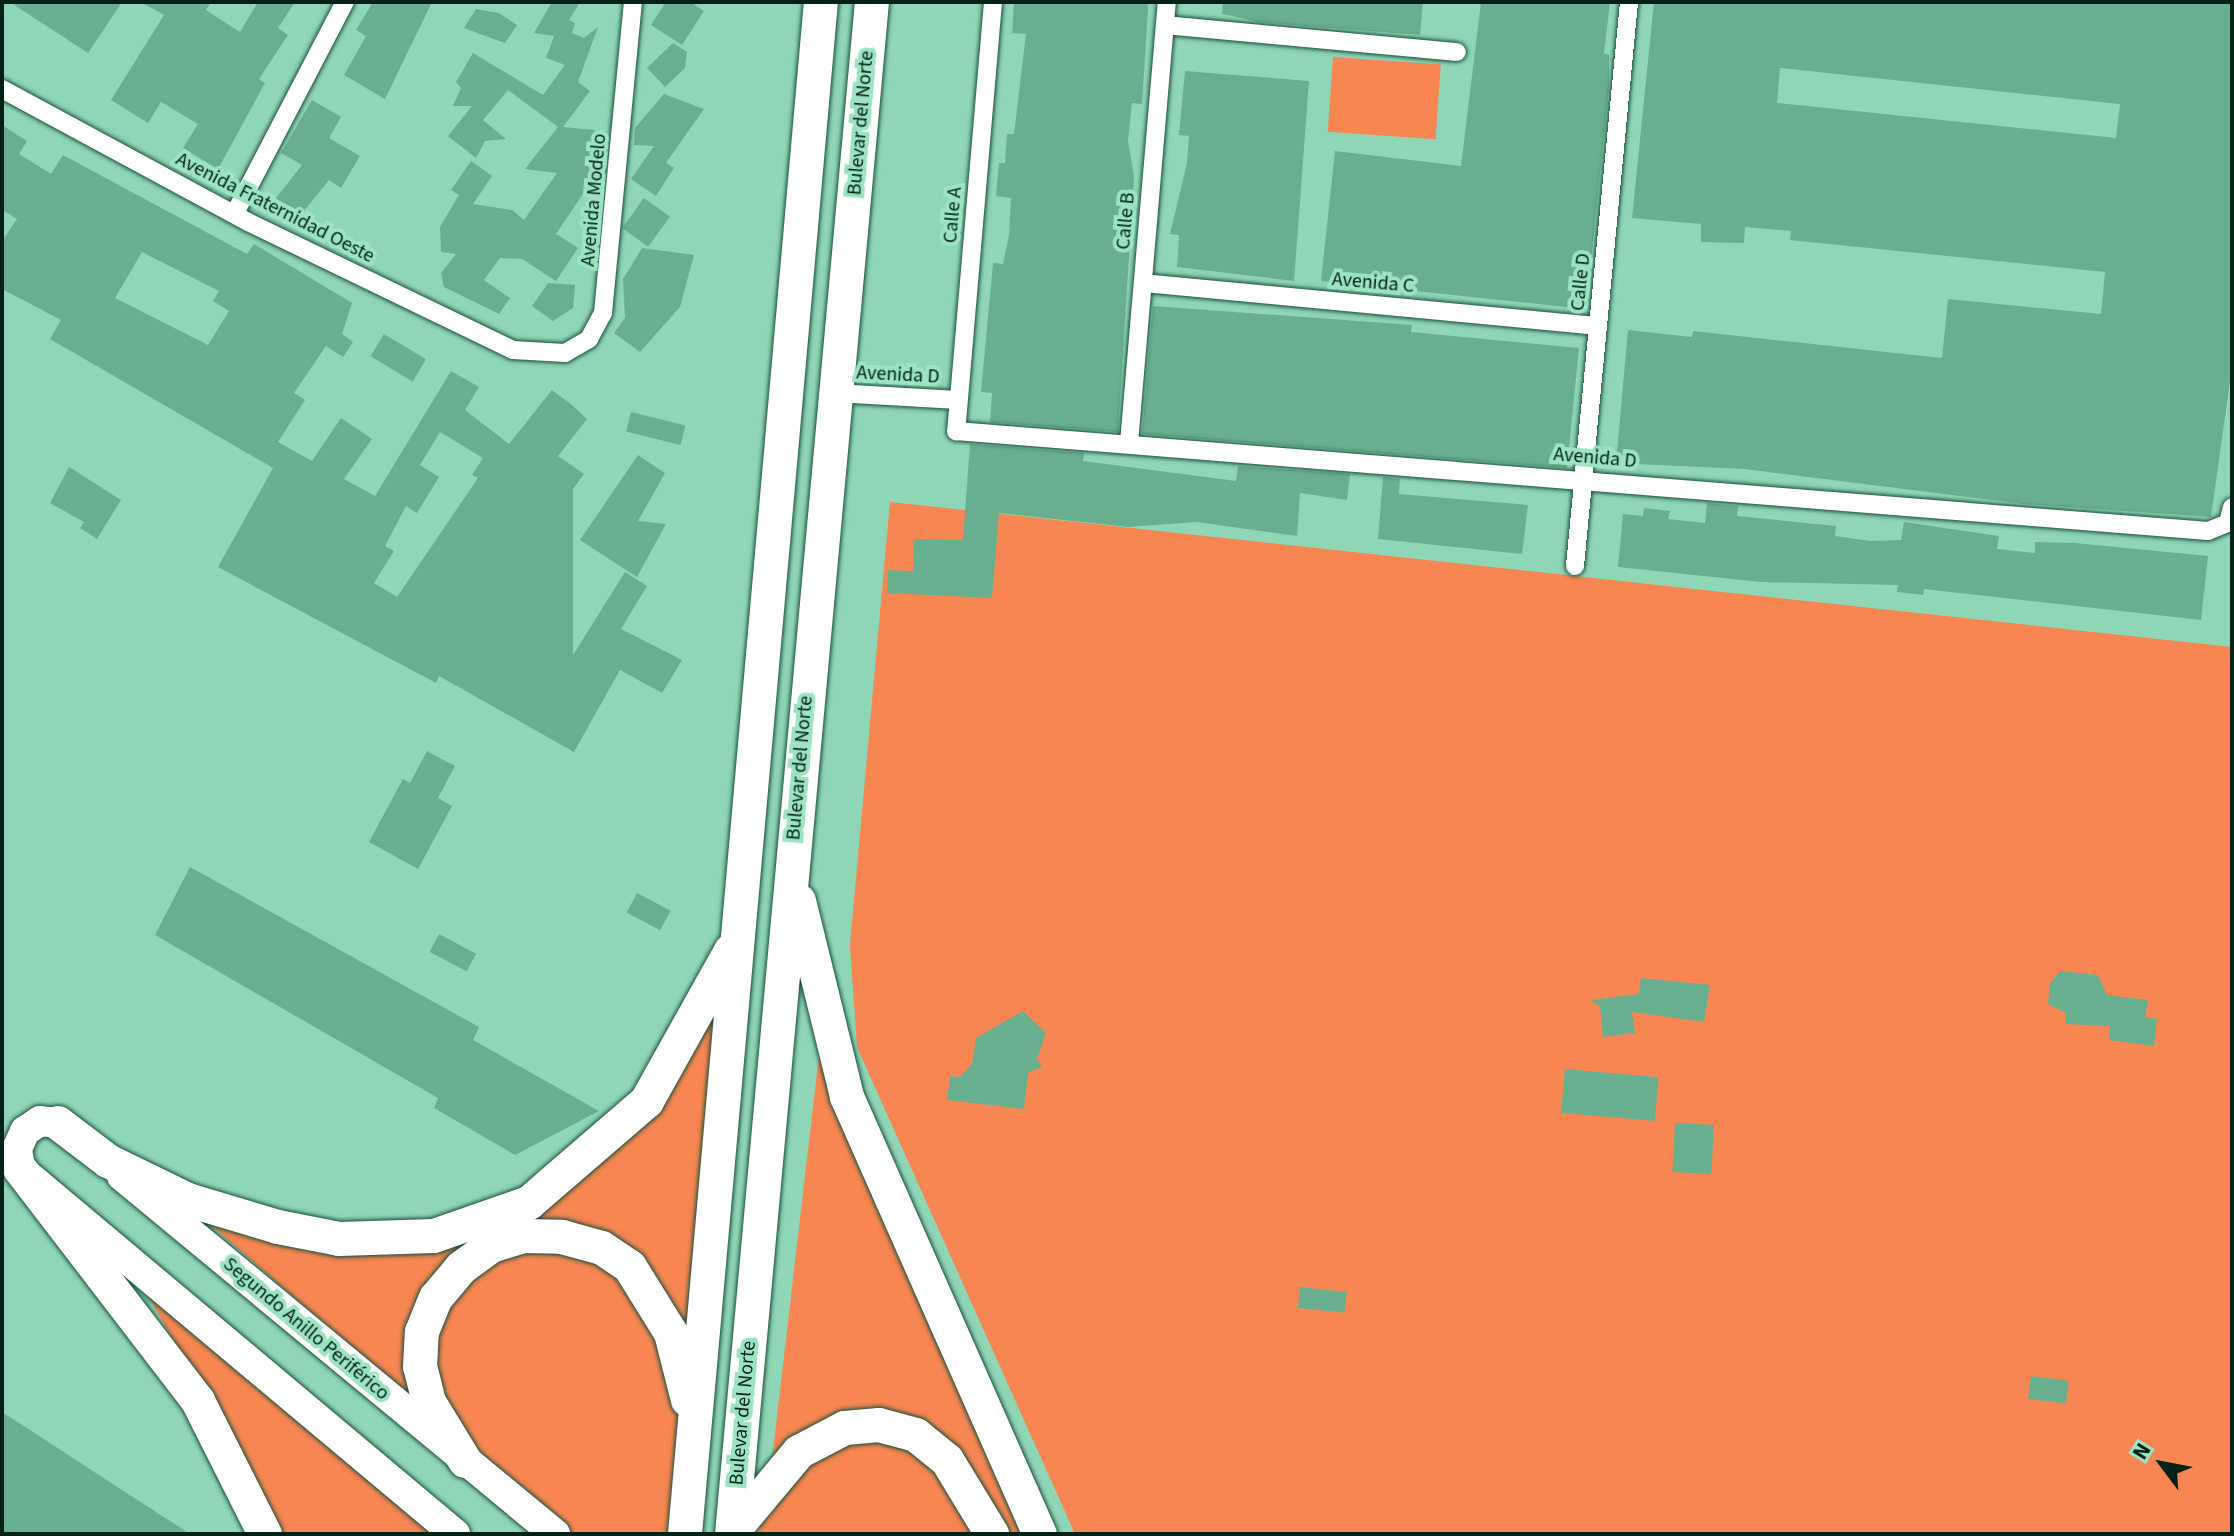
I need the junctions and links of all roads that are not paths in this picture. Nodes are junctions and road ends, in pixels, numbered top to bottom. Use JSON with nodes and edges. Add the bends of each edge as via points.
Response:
{"nodes":[{"id":1,"x":345,"y":2,"type":"edge"},
{"id":2,"x":633,"y":2,"type":"edge"},
{"id":3,"x":821,"y":2,"type":"edge"},
{"id":4,"x":872,"y":2,"type":"edge"},
{"id":5,"x":993,"y":2,"type":"edge"},
{"id":6,"x":1167,"y":2,"type":"edge"},
{"id":7,"x":1629,"y":2,"type":"edge"},
{"id":8,"x":1165,"y":25,"type":"junction"},
{"id":9,"x":1457,"y":52,"type":"dead end"},
{"id":10,"x":2,"y":89,"type":"edge"},
{"id":11,"x":235,"y":213,"type":"junction"},
{"id":12,"x":1143,"y":283,"type":"junction"},
{"id":13,"x":1598,"y":326,"type":"junction"},
{"id":14,"x":534,"y":354,"type":"joint"},
{"id":15,"x":835,"y":393,"type":"junction"},
{"id":16,"x":958,"y":400,"type":"junction"},
{"id":17,"x":956,"y":431,"type":"joint"},
{"id":18,"x":1129,"y":443,"type":"junction"},
{"id":19,"x":1584,"y":479,"type":"junction"},
{"id":20,"x":2230,"y":515,"type":"edge"},
{"id":21,"x":1575,"y":566,"type":"dead end"},
{"id":22,"x":791,"y":862,"type":"junction"},
{"id":23,"x":739,"y":937,"type":"junction"},
{"id":24,"x":58,"y":1123,"type":"junction"},
{"id":25,"x":20,"y":1169,"type":"junction"},
{"id":26,"x":694,"y":1423,"type":"junction"},
{"id":27,"x":465,"y":1461,"type":"junction"},
{"id":28,"x":732,"y":1533,"type":"edge"},
{"id":29,"x":265,"y":1534,"type":"edge"},
{"id":30,"x":455,"y":1534,"type":"edge"},
{"id":31,"x":555,"y":1534,"type":"edge"},
{"id":32,"x":685,"y":1534,"type":"edge"},
{"id":33,"x":992,"y":1534,"type":"edge"},
{"id":34,"x":1040,"y":1534,"type":"edge"}],
"edges":[{"from":1,"to":11,"type":"street"},
{"from":2,"to":14,"type":"street","name":"Avenida Modelo","via":[[603,313],[589,339],[565,353]]},
{"from":3,"to":23,"type":"highway"},
{"from":4,"to":15,"type":"highway","name":"Bulevar del Norte"},
{"from":5,"to":16,"type":"street","name":"Calle A"},
{"from":6,"to":8,"type":"street","name":"Calle B"},
{"from":7,"to":13,"type":"street","name":"Calle D"},
{"from":8,"to":9,"type":"street"},
{"from":8,"to":12,"type":"street","name":"Calle B"},
{"from":10,"to":11,"type":"street","name":"Avenida Fraternidad Oeste"},
{"from":11,"to":14,"type":"street","name":"Avenida Fraternidad Oeste","via":[[513,350]]},
{"from":12,"to":13,"type":"street","name":"Avenida C"},
{"from":12,"to":18,"type":"street","name":"Calle B"},
{"from":13,"to":19,"type":"street","name":"Calle D"},
{"from":15,"to":16,"type":"street","name":"Avenida D"},
{"from":15,"to":22,"type":"highway","name":"Bulevar del Norte"},
{"from":16,"to":17,"type":"street","name":"Calle A"},
{"from":17,"to":18,"type":"street","name":"Avenida D"},
{"from":18,"to":19,"type":"street","name":"Avenida D"},
{"from":19,"to":20,"type":"street","name":"Avenida D","via":[[2208,531]]},
{"from":19,"to":21,"type":"street","name":"Calle D"},
{"from":22,"to":28,"type":"highway","name":"Bulevar del Norte"},
{"from":22,"to":34,"type":"highway","via":[[847,1097]]},
{"from":23,"to":24,"type":"highway","via":[[647,1101],[529,1203],[434,1236],[339,1239],[188,1200],[108,1161]]},
{"from":23,"to":26,"type":"highway"},
{"from":24,"to":25,"type":"main road","via":[[40,1121],[25,1131],[17,1149]]},
{"from":24,"to":27,"type":"main road","name":"Segundo Anillo Periférico"},
{"from":25,"to":29,"type":"highway","via":[[198,1401]]},
{"from":25,"to":30,"type":"main road"},
{"from":26,"to":27,"type":"highway","via":[[671,1333],[630,1267],[602,1248],[562,1237],[523,1236],[491,1246],[461,1268],[436,1298],[422,1332],[420,1367],[429,1402]]},
{"from":26,"to":32,"type":"highway"},
{"from":27,"to":31,"type":"main road","name":"Segundo Anillo Periférico"},
{"from":28,"to":33,"type":"highway","via":[[799,1452],[845,1428],[879,1425],[916,1435],[947,1460]]}]}
